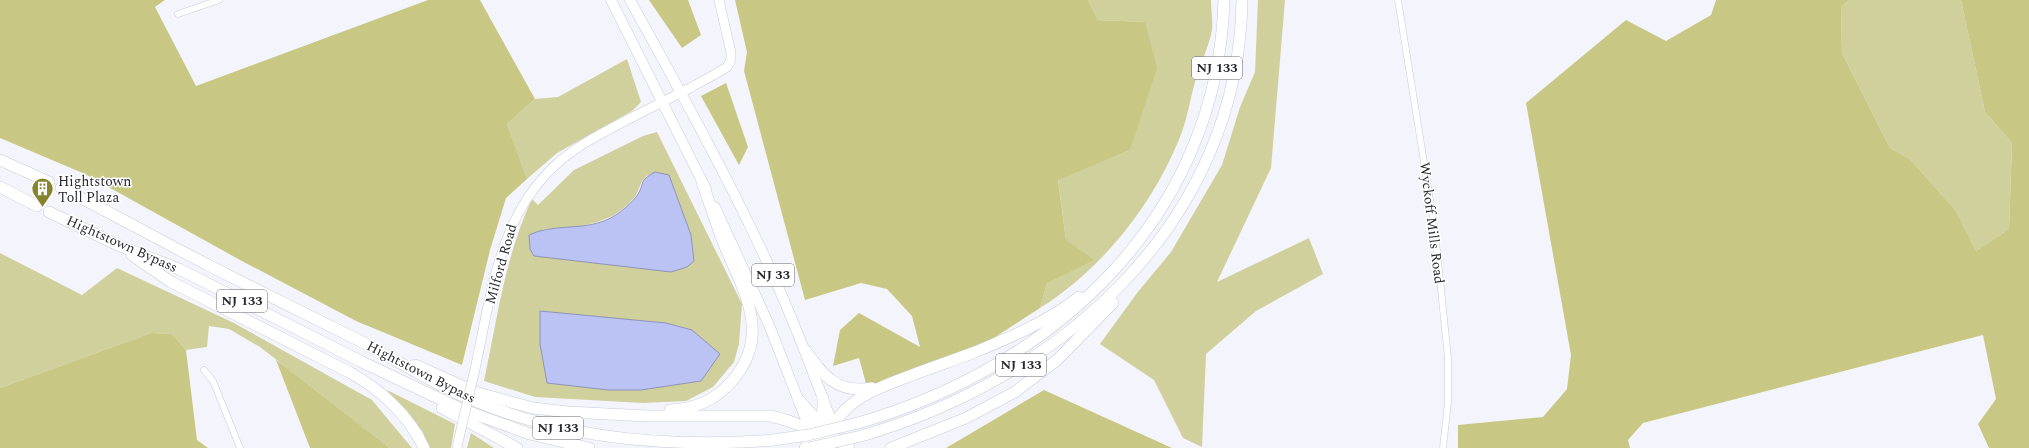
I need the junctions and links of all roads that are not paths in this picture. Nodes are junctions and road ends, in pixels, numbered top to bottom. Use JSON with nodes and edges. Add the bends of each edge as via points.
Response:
{"nodes":[{"id":1,"x":219,"y":0,"type":"edge"},
{"id":2,"x":611,"y":0,"type":"edge"},
{"id":3,"x":630,"y":0,"type":"edge"},
{"id":4,"x":719,"y":0,"type":"edge"},
{"id":5,"x":1224,"y":0,"type":"edge"},
{"id":6,"x":1242,"y":0,"type":"edge"},
{"id":7,"x":1398,"y":0,"type":"edge"},
{"id":8,"x":178,"y":14,"type":"dead end"},
{"id":9,"x":681,"y":92,"type":"junction"},
{"id":10,"x":662,"y":102,"type":"junction"},
{"id":11,"x":0,"y":160,"type":"edge"},
{"id":12,"x":49,"y":182,"type":"dead end"},
{"id":13,"x":702,"y":182,"type":"junction"},
{"id":14,"x":0,"y":187,"type":"edge"},
{"id":15,"x":61,"y":188,"type":"dead end"},
{"id":16,"x":37,"y":206,"type":"dead end"},
{"id":17,"x":49,"y":212,"type":"dead end"},
{"id":18,"x":120,"y":246,"type":"junction"},
{"id":19,"x":1135,"y":247,"type":"junction"},
{"id":20,"x":1153,"y":250,"type":"junction"},
{"id":21,"x":360,"y":341,"type":"junction"},
{"id":22,"x":805,"y":350,"type":"junction"},
{"id":23,"x":362,"y":362,"type":"junction"},
{"id":24,"x":204,"y":370,"type":"dead end"},
{"id":25,"x":882,"y":386,"type":"junction"},
{"id":26,"x":823,"y":398,"type":"joint"},
{"id":27,"x":799,"y":400,"type":"joint"},
{"id":28,"x":568,"y":412,"type":"junction"},
{"id":29,"x":966,"y":418,"type":"junction"},
{"id":30,"x":820,"y":438,"type":"edge"},
{"id":31,"x":843,"y":446,"type":"edge"},
{"id":32,"x":240,"y":448,"type":"edge"},
{"id":33,"x":424,"y":448,"type":"edge"},
{"id":34,"x":457,"y":448,"type":"edge"},
{"id":35,"x":517,"y":448,"type":"edge"},
{"id":36,"x":589,"y":448,"type":"edge"},
{"id":37,"x":805,"y":448,"type":"edge"},
{"id":38,"x":891,"y":448,"type":"edge"},
{"id":39,"x":911,"y":448,"type":"edge"},
{"id":40,"x":1443,"y":448,"type":"edge"}],
"edges":[{"from":1,"to":8,"type":"street"},
{"from":2,"to":10,"type":"main road","number":"NJ 33"},
{"from":3,"to":9,"type":"main road","number":"NJ 33"},
{"from":4,"to":9,"type":"street","name":"Milford Road","via":[[731,48],[731,60],[724,69]]},
{"from":5,"to":19,"type":"highway","name":"Hightstown Bypass","number":"NJ 133","via":[[1218,64],[1204,121],[1178,181]]},
{"from":6,"to":20,"type":"highway","number":"NJ 133","via":[[1241,32],[1235,71],[1218,135],[1193,189]]},
{"from":7,"to":40,"type":"street","name":"Wyckoff Mills Road","via":[[1435,231],[1448,358],[1448,402]]},
{"from":9,"to":10,"type":"street","name":"Milford Road"},
{"from":9,"to":22,"type":"main road","number":"NJ 33","via":[[761,248]]},
{"from":10,"to":13,"type":"main road","number":"NJ 33"},
{"from":10,"to":34,"type":"street","name":"Milford Road","bridge":true,"via":[[576,149],[549,172],[526,199],[502,250]]},
{"from":11,"to":12,"type":"highway"},
{"from":13,"to":27,"type":"main road","number":"NJ 33","via":[[758,301]]},
{"from":13,"to":28,"type":"highway","via":[[750,308],[750,345],[739,372],[716,396],[686,409]]},
{"from":14,"to":16,"type":"highway"},
{"from":15,"to":21,"type":"highway","name":"Hightstown Bypass","number":"NJ 133"},
{"from":17,"to":18,"type":"highway","name":"Hightstown Bypass","number":"NJ 133"},
{"from":18,"to":23,"type":"highway","name":"Hightstown Bypass","number":"NJ 133","via":[[179,269]]},
{"from":18,"to":33,"type":"highway","via":[[171,282],[366,382],[399,411],[415,431]]},
{"from":19,"to":21,"type":"highway","name":"Hightstown Bypass","number":"NJ 133","bridge":true,"via":[[1086,300],[1052,328],[980,374],[897,411],[808,435],[773,440],[724,444],[660,444],[562,429],[470,399]]},
{"from":19,"to":25,"type":"highway","via":[[1079,297],[1046,319],[974,352]]},
{"from":20,"to":29,"type":"highway","via":[[1133,282],[1056,360],[1015,392]]},
{"from":20,"to":30,"type":"highway","number":"NJ 133","bridge":true,"via":[[1128,279],[1068,332],[1027,361],[984,386],[908,421],[861,436]]},
{"from":21,"to":28,"type":"highway","via":[[478,393],[519,405]]},
{"from":22,"to":25,"type":"highway","via":[[824,375],[840,386],[855,390]]},
{"from":22,"to":26,"type":"main road","number":"NJ 33"},
{"from":23,"to":35,"type":"highway"},
{"from":23,"to":36,"type":"highway","name":"Hightstown Bypass","number":"NJ 133","via":[[461,409],[497,423]]},
{"from":24,"to":32,"type":"street","via":[[213,381]]},
{"from":25,"to":30,"type":"highway","via":[[854,402]]},
{"from":26,"to":30,"type":"highway"},
{"from":27,"to":30,"type":"highway"},
{"from":28,"to":30,"type":"highway","via":[[663,417],[762,415],[786,420]]},
{"from":29,"to":38,"type":"highway"},
{"from":29,"to":39,"type":"highway"},
{"from":30,"to":31,"type":"highway"},
{"from":30,"to":37,"type":"highway"}]}
